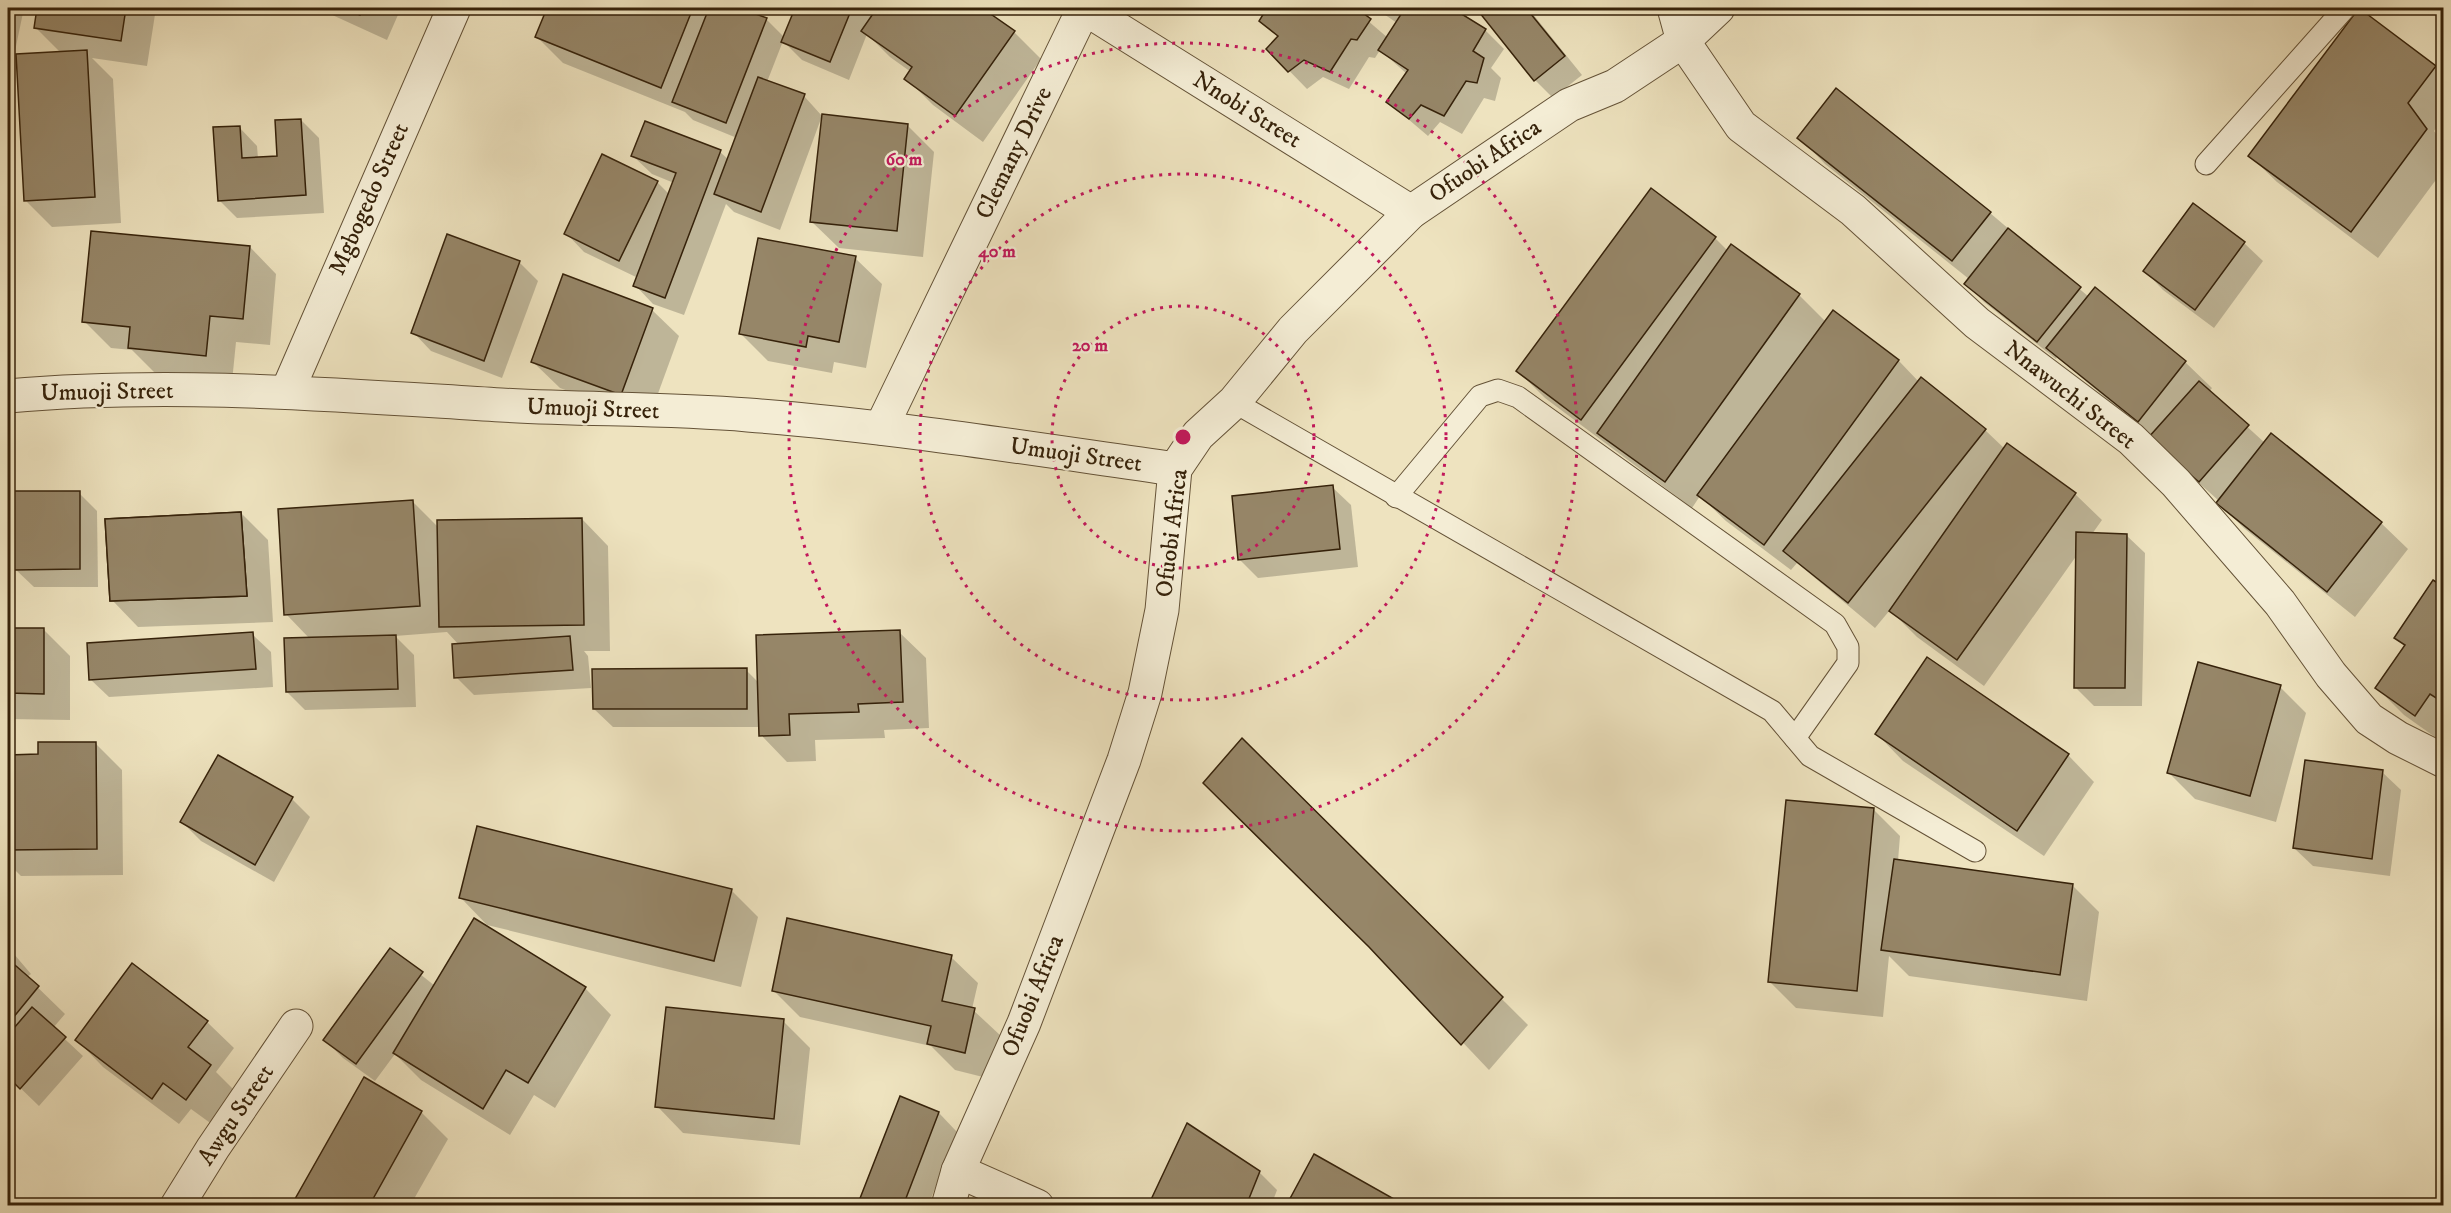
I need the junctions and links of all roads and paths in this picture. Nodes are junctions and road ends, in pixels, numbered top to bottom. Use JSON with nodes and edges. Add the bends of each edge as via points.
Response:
{"nodes":[{"id":1,"x":454,"y":8,"type":"edge"},
{"id":2,"x":1084,"y":8,"type":"edge"},
{"id":3,"x":1674,"y":8,"type":"edge"},
{"id":4,"x":1718,"y":8,"type":"edge"},
{"id":5,"x":2345,"y":8,"type":"edge"},
{"id":6,"x":1683,"y":40,"type":"junction"},
{"id":7,"x":2206,"y":164,"type":"dead end"},
{"id":8,"x":1411,"y":212,"type":"junction"},
{"id":9,"x":287,"y":392,"type":"junction"},
{"id":10,"x":8,"y":396,"type":"edge"},
{"id":11,"x":1234,"y":402,"type":"junction"},
{"id":12,"x":881,"y":428,"type":"junction"},
{"id":13,"x":1175,"y":469,"type":"junction"},
{"id":14,"x":1396,"y":497,"type":"junction"},
{"id":15,"x":1795,"y":738,"type":"junction"},
{"id":16,"x":2444,"y":761,"type":"edge"},
{"id":17,"x":1976,"y":851,"type":"dead end"},
{"id":18,"x":297,"y":1026,"type":"dead end"},
{"id":19,"x":958,"y":1171,"type":"junction"},
{"id":20,"x":177,"y":1206,"type":"edge"},
{"id":21,"x":948,"y":1206,"type":"edge"},
{"id":22,"x":1037,"y":1206,"type":"edge"}],
"edges":[{"from":1,"to":9,"type":"street","name":"Mgbogedo Street"},
{"from":2,"to":8,"type":"street","name":"Nnobi Street"},
{"from":2,"to":12,"type":"street","name":"Clemany Drive"},
{"from":3,"to":6,"type":"street","name":"Nnawuchi Street"},
{"from":4,"to":6,"type":"street","name":"Ofuobi Africa"},
{"from":5,"to":7,"type":"lane"},
{"from":6,"to":8,"type":"street","name":"Ofuobi Africa","via":[[1615,87],[1569,105]]},
{"from":6,"to":16,"type":"street","name":"Nnawuchi Street","via":[[1741,126],[1853,210],[1977,323],[2131,439],[2176,483],[2280,603],[2331,675],[2369,719]]},
{"from":8,"to":11,"type":"street","name":"Ofuobi Africa","via":[[1293,330]]},
{"from":9,"to":10,"type":"street","name":"Umuoji Street","via":[[178,390]]},
{"from":9,"to":12,"type":"street","name":"Umuoji Street","via":[[537,408],[747,415]]},
{"from":11,"to":13,"type":"street","name":"Ofuobi Africa","via":[[1198,435]]},
{"from":11,"to":14,"type":"lane"},
{"from":12,"to":13,"type":"street","name":"Umuoji Street"},
{"from":13,"to":19,"type":"street","name":"Ofuobi Africa","via":[[1162,610],[1145,693],[1124,760],[1024,1023]]},
{"from":14,"to":15,"type":"lane","via":[[1772,711]]},
{"from":14,"to":15,"type":"lane","via":[[1480,396],[1498,390],[1518,397],[1835,624],[1848,647],[1848,663]]},
{"from":15,"to":17,"type":"lane","via":[[1810,756]]},
{"from":18,"to":20,"type":"street","name":"Awgu Street"},
{"from":19,"to":21,"type":"street","name":"Ofuobi Africa"},
{"from":19,"to":22,"type":"street"}]}
